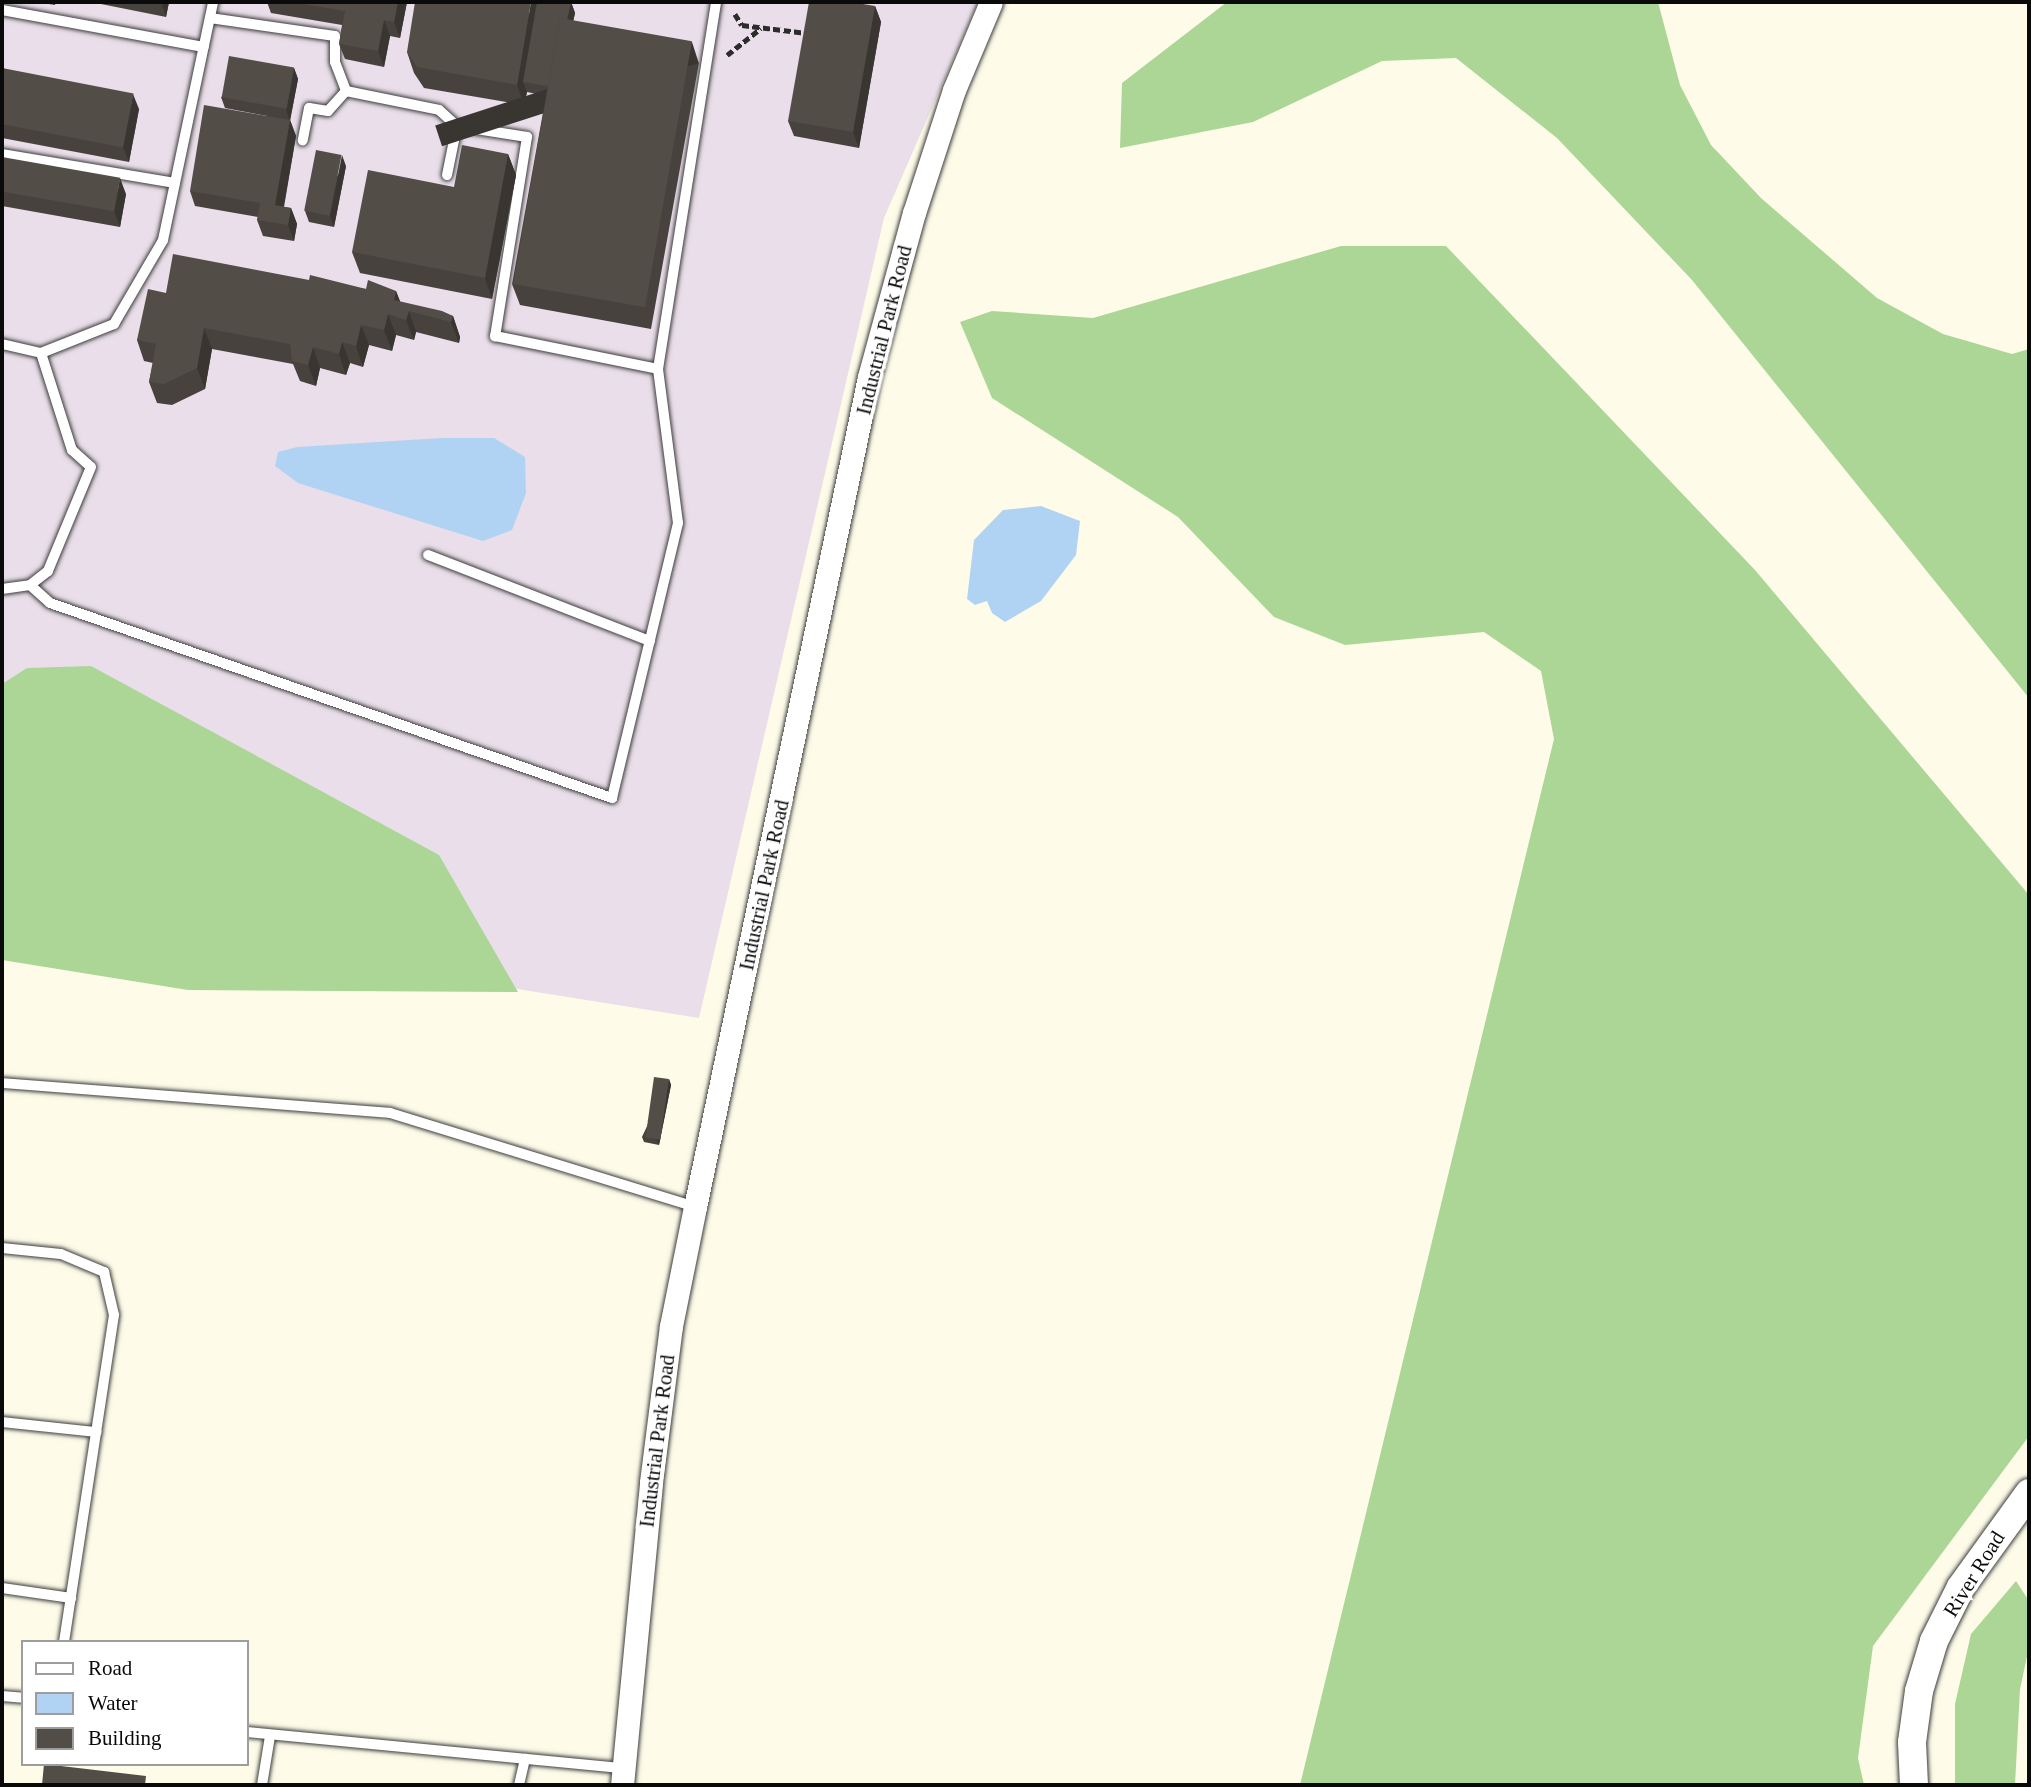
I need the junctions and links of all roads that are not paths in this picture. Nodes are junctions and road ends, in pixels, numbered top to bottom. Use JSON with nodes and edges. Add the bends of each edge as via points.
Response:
{"nodes":[{"id":1,"x":213,"y":2,"type":"edge"},
{"id":2,"x":716,"y":2,"type":"edge"},
{"id":3,"x":990,"y":2,"type":"edge"},
{"id":4,"x":2,"y":10,"type":"edge"},
{"id":5,"x":209,"y":18,"type":"junction"},
{"id":6,"x":204,"y":47,"type":"junction"},
{"id":7,"x":346,"y":91,"type":"junction"},
{"id":8,"x":457,"y":126,"type":"junction"},
{"id":9,"x":303,"y":140,"type":"dead end"},
{"id":10,"x":2,"y":154,"type":"edge"},
{"id":11,"x":447,"y":175,"type":"dead end"},
{"id":12,"x":175,"y":183,"type":"junction"},
{"id":13,"x":2,"y":344,"type":"edge"},
{"id":14,"x":41,"y":353,"type":"junction"},
{"id":15,"x":657,"y":369,"type":"junction"},
{"id":16,"x":428,"y":555,"type":"dead end"},
{"id":17,"x":30,"y":585,"type":"junction"},
{"id":18,"x":2,"y":592,"type":"edge"},
{"id":19,"x":650,"y":641,"type":"junction"},
{"id":20,"x":2,"y":1083,"type":"edge"},
{"id":21,"x":695,"y":1206,"type":"junction"},
{"id":22,"x":2,"y":1248,"type":"edge"},
{"id":23,"x":2,"y":1422,"type":"edge"},
{"id":24,"x":96,"y":1432,"type":"junction"},
{"id":25,"x":2029,"y":1493,"type":"edge"},
{"id":26,"x":2,"y":1588,"type":"edge"},
{"id":27,"x":71,"y":1598,"type":"junction"},
{"id":28,"x":64,"y":1640,"type":"edge"},
{"id":29,"x":2,"y":1696,"type":"edge"},
{"id":30,"x":21,"y":1698,"type":"edge"},
{"id":31,"x":248,"y":1732,"type":"edge"},
{"id":32,"x":271,"y":1736,"type":"junction"},
{"id":33,"x":525,"y":1759,"type":"junction"},
{"id":34,"x":623,"y":1777,"type":"edge"},
{"id":35,"x":262,"y":1785,"type":"edge"},
{"id":36,"x":519,"y":1785,"type":"edge"},
{"id":37,"x":1914,"y":1785,"type":"edge"}],
"edges":[{"from":1,"to":5,"type":"lane"},
{"from":2,"to":15,"type":"lane"},
{"from":3,"to":21,"type":"street","name":"Industrial Park Road","via":[[954,90],[914,213],[869,377]]},
{"from":4,"to":6,"type":"lane"},
{"from":5,"to":6,"type":"lane"},
{"from":5,"to":7,"type":"lane","via":[[335,36],[335,62]]},
{"from":6,"to":12,"type":"lane"},
{"from":7,"to":8,"type":"lane","via":[[439,110]]},
{"from":7,"to":9,"type":"lane","via":[[328,111],[309,108]]},
{"from":8,"to":11,"type":"lane"},
{"from":8,"to":15,"type":"lane","via":[[527,138],[495,336]]},
{"from":10,"to":12,"type":"lane"},
{"from":12,"to":14,"type":"lane","via":[[163,240],[114,324]]},
{"from":13,"to":14,"type":"lane"},
{"from":14,"to":17,"type":"lane","via":[[72,450],[90,467],[48,570]]},
{"from":15,"to":19,"type":"lane","via":[[678,523]]},
{"from":16,"to":19,"type":"lane"},
{"from":17,"to":18,"type":"lane"},
{"from":17,"to":19,"type":"lane","via":[[50,603],[612,798]]},
{"from":20,"to":21,"type":"lane","via":[[390,1112]]},
{"from":21,"to":34,"type":"street","name":"Industrial Park Road","via":[[669,1339]]},
{"from":22,"to":24,"type":"lane","via":[[61,1254],[104,1272],[114,1315]]},
{"from":23,"to":24,"type":"lane"},
{"from":24,"to":27,"type":"lane"},
{"from":25,"to":37,"type":"street","name":"River Road","via":[[1961,1587],[1934,1641],[1917,1704],[1912,1742]]},
{"from":26,"to":27,"type":"lane"},
{"from":27,"to":28,"type":"lane"},
{"from":29,"to":30,"type":"lane"},
{"from":31,"to":32,"type":"lane"},
{"from":32,"to":33,"type":"lane"},
{"from":32,"to":35,"type":"lane"},
{"from":33,"to":34,"type":"lane"},
{"from":33,"to":36,"type":"lane"}]}
